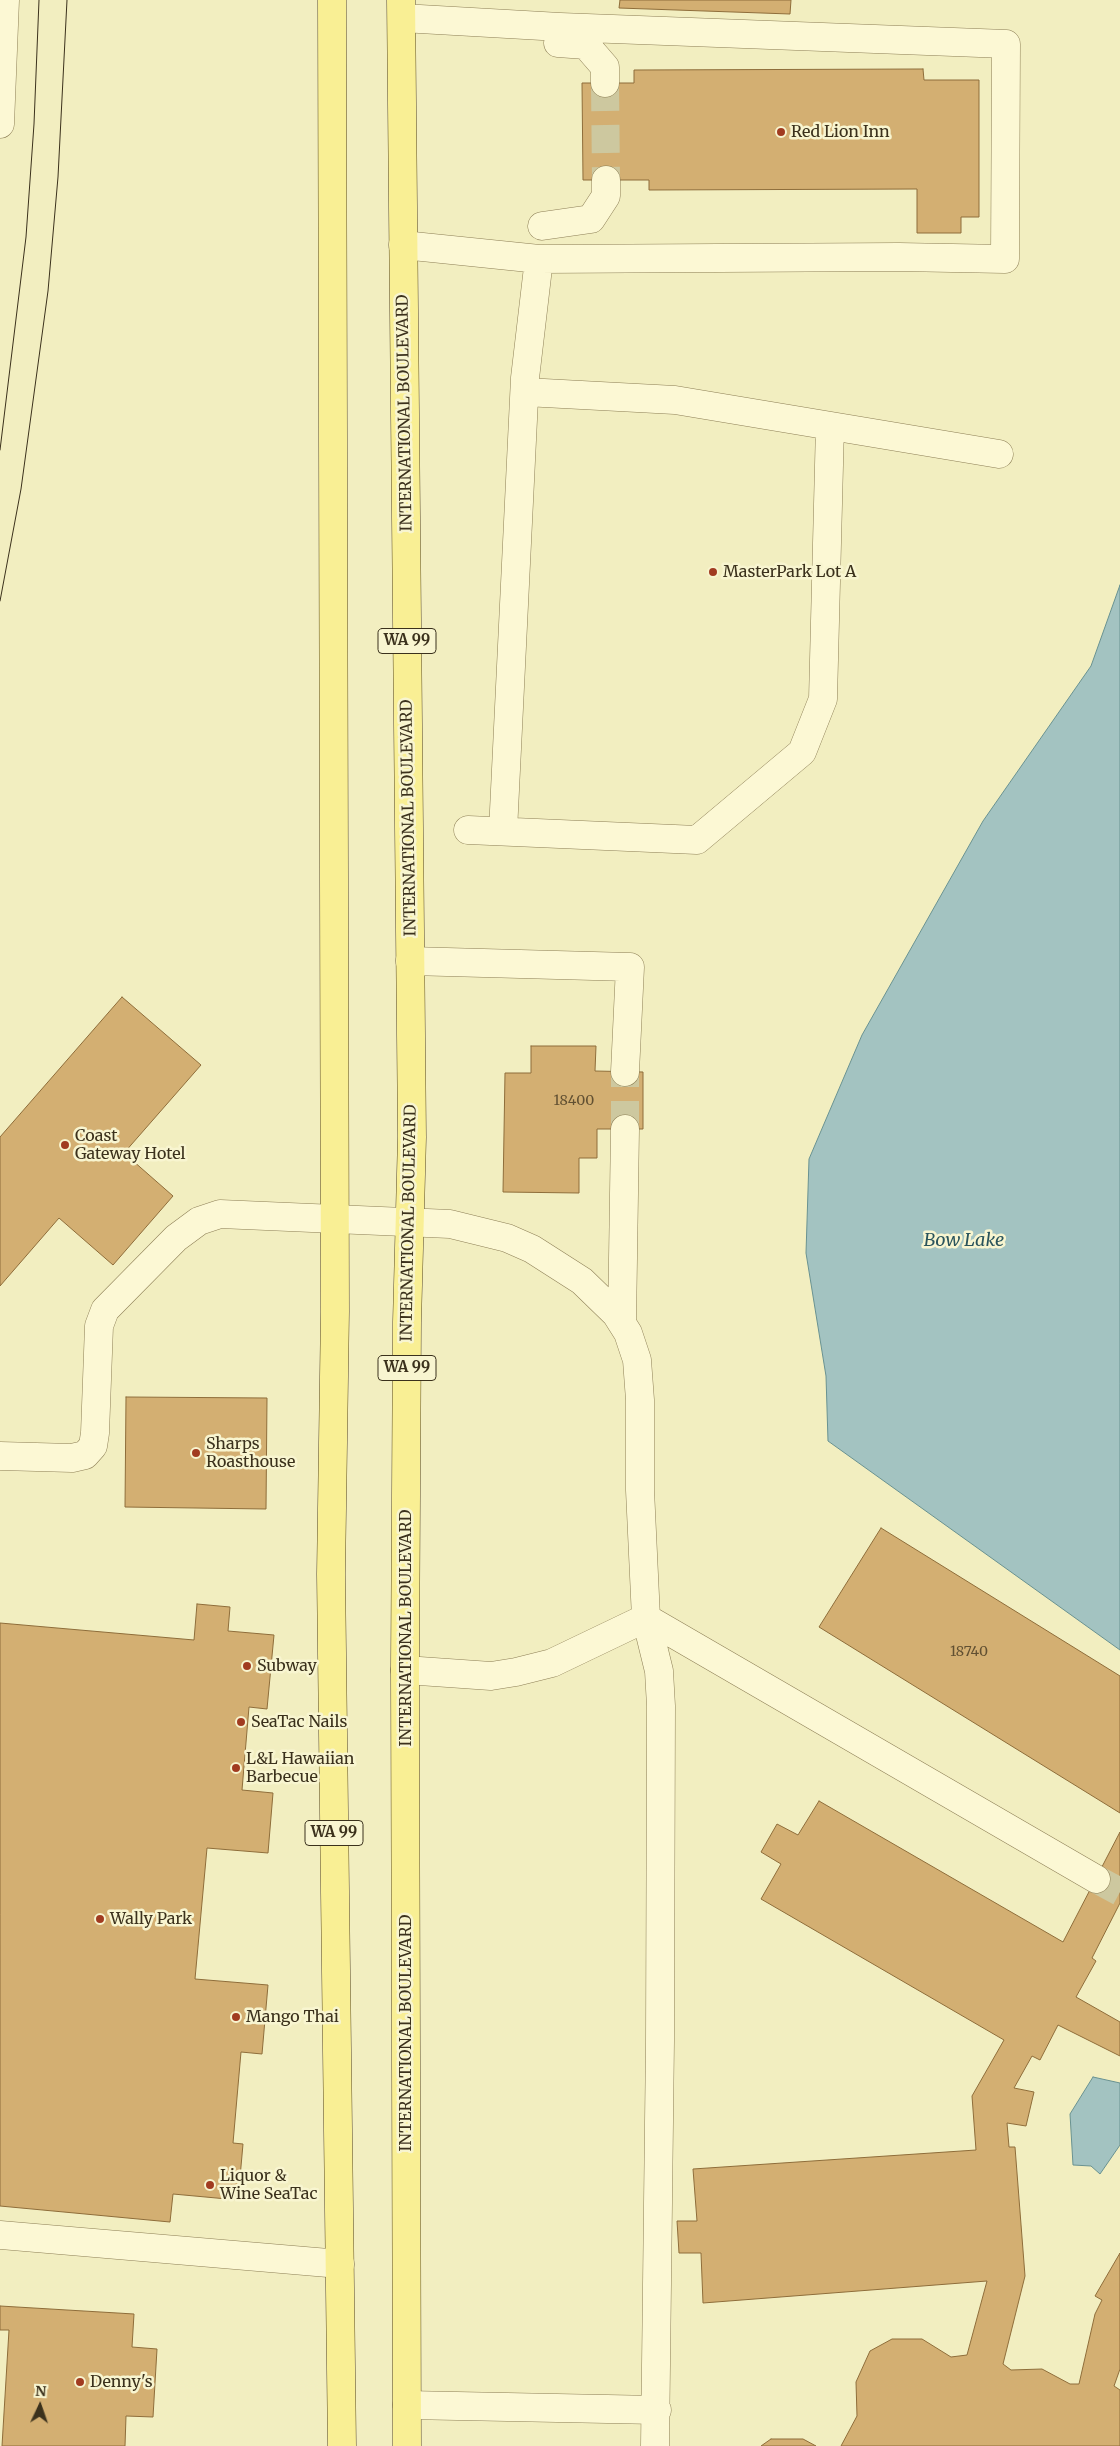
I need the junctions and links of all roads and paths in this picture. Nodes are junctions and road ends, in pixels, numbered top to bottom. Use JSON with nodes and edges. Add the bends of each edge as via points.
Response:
{"nodes":[{"id":1,"x":5,"y":0,"type":"edge"},
{"id":2,"x":332,"y":0,"type":"edge"},
{"id":3,"x":402,"y":9,"type":"edge"},
{"id":4,"x":558,"y":43,"type":"dead end"},
{"id":5,"x":605,"y":83,"type":"tunnel mouth"},
{"id":6,"x":0,"y":124,"type":"edge"},
{"id":7,"x":606,"y":180,"type":"tunnel mouth"},
{"id":8,"x":542,"y":226,"type":"dead end"},
{"id":9,"x":403,"y":244,"type":"junction"},
{"id":10,"x":539,"y":259,"type":"junction"},
{"id":11,"x":525,"y":392,"type":"junction"},
{"id":12,"x":830,"y":426,"type":"junction"},
{"id":13,"x":1000,"y":454,"type":"dead end"},
{"id":14,"x":468,"y":830,"type":"dead end"},
{"id":15,"x":503,"y":831,"type":"junction"},
{"id":16,"x":410,"y":961,"type":"junction"},
{"id":17,"x":625,"y":1072,"type":"tunnel mouth"},
{"id":18,"x":625,"y":1129,"type":"tunnel mouth"},
{"id":19,"x":334,"y":1219,"type":"junction"},
{"id":20,"x":409,"y":1222,"type":"junction"},
{"id":21,"x":622,"y":1323,"type":"junction"},
{"id":22,"x":0,"y":1456,"type":"edge"},
{"id":23,"x":646,"y":1618,"type":"junction"},
{"id":24,"x":405,"y":1670,"type":"junction"},
{"id":25,"x":1096,"y":1879,"type":"tunnel mouth"},
{"id":26,"x":0,"y":2234,"type":"edge"},
{"id":27,"x":340,"y":2264,"type":"junction"},
{"id":28,"x":407,"y":2405,"type":"junction"},
{"id":29,"x":657,"y":2410,"type":"junction"},
{"id":30,"x":342,"y":2446,"type":"edge"},
{"id":31,"x":407,"y":2446,"type":"edge"},
{"id":32,"x":655,"y":2446,"type":"edge"}],
"edges":[{"from":1,"to":6,"type":"street"},
{"from":2,"to":19,"type":"main road","number":"WA 99"},
{"from":3,"to":9,"type":"main road","name":"INTERNATIONAL BOULEVARD","number":"WA 99"},
{"from":3,"to":10,"type":"street","via":[[560,27],[1006,44],[1005,259]]},
{"from":4,"to":5,"type":"street","via":[[586,45],[605,67]]},
{"from":7,"to":8,"type":"street","via":[[606,196],[591,219]]},
{"from":9,"to":10,"type":"street"},
{"from":9,"to":16,"type":"main road","name":"INTERNATIONAL BOULEVARD","number":"WA 99"},
{"from":10,"to":11,"type":"street"},
{"from":11,"to":12,"type":"street","via":[[674,400]]},
{"from":11,"to":15,"type":"street"},
{"from":12,"to":13,"type":"street"},
{"from":12,"to":15,"type":"street","via":[[822,699],[802,752],[697,840]]},
{"from":14,"to":15,"type":"street"},
{"from":16,"to":17,"type":"street","via":[[630,966]]},
{"from":16,"to":20,"type":"main road","name":"INTERNATIONAL BOULEVARD","number":"WA 99","via":[[412,1137]]},
{"from":18,"to":21,"type":"street"},
{"from":19,"to":20,"type":"street"},
{"from":19,"to":22,"type":"street","via":[[220,1214],[199,1221],[105,1310],[98,1326],[95,1433],[93,1446],[86,1455],[72,1458]]},
{"from":19,"to":27,"type":"main road","number":"WA 99","via":[[331,1574]]},
{"from":20,"to":21,"type":"street","via":[[462,1226],[507,1238],[532,1249],[582,1281]]},
{"from":20,"to":24,"type":"main road","name":"INTERNATIONAL BOULEVARD","number":"WA 99"},
{"from":21,"to":23,"type":"street","via":[[636,1360],[640,1400]]},
{"from":23,"to":24,"type":"street","via":[[552,1662],[516,1672],[491,1676]]},
{"from":23,"to":25,"type":"street"},
{"from":23,"to":29,"type":"street","via":[[659,1671],[661,1706]]},
{"from":24,"to":28,"type":"main road","name":"INTERNATIONAL BOULEVARD","number":"WA 99"},
{"from":26,"to":27,"type":"street"},
{"from":27,"to":30,"type":"main road","number":"WA 99"},
{"from":28,"to":29,"type":"street"},
{"from":28,"to":31,"type":"main road","name":"INTERNATIONAL BOULEVARD","number":"WA 99"},
{"from":29,"to":32,"type":"street"}]}
